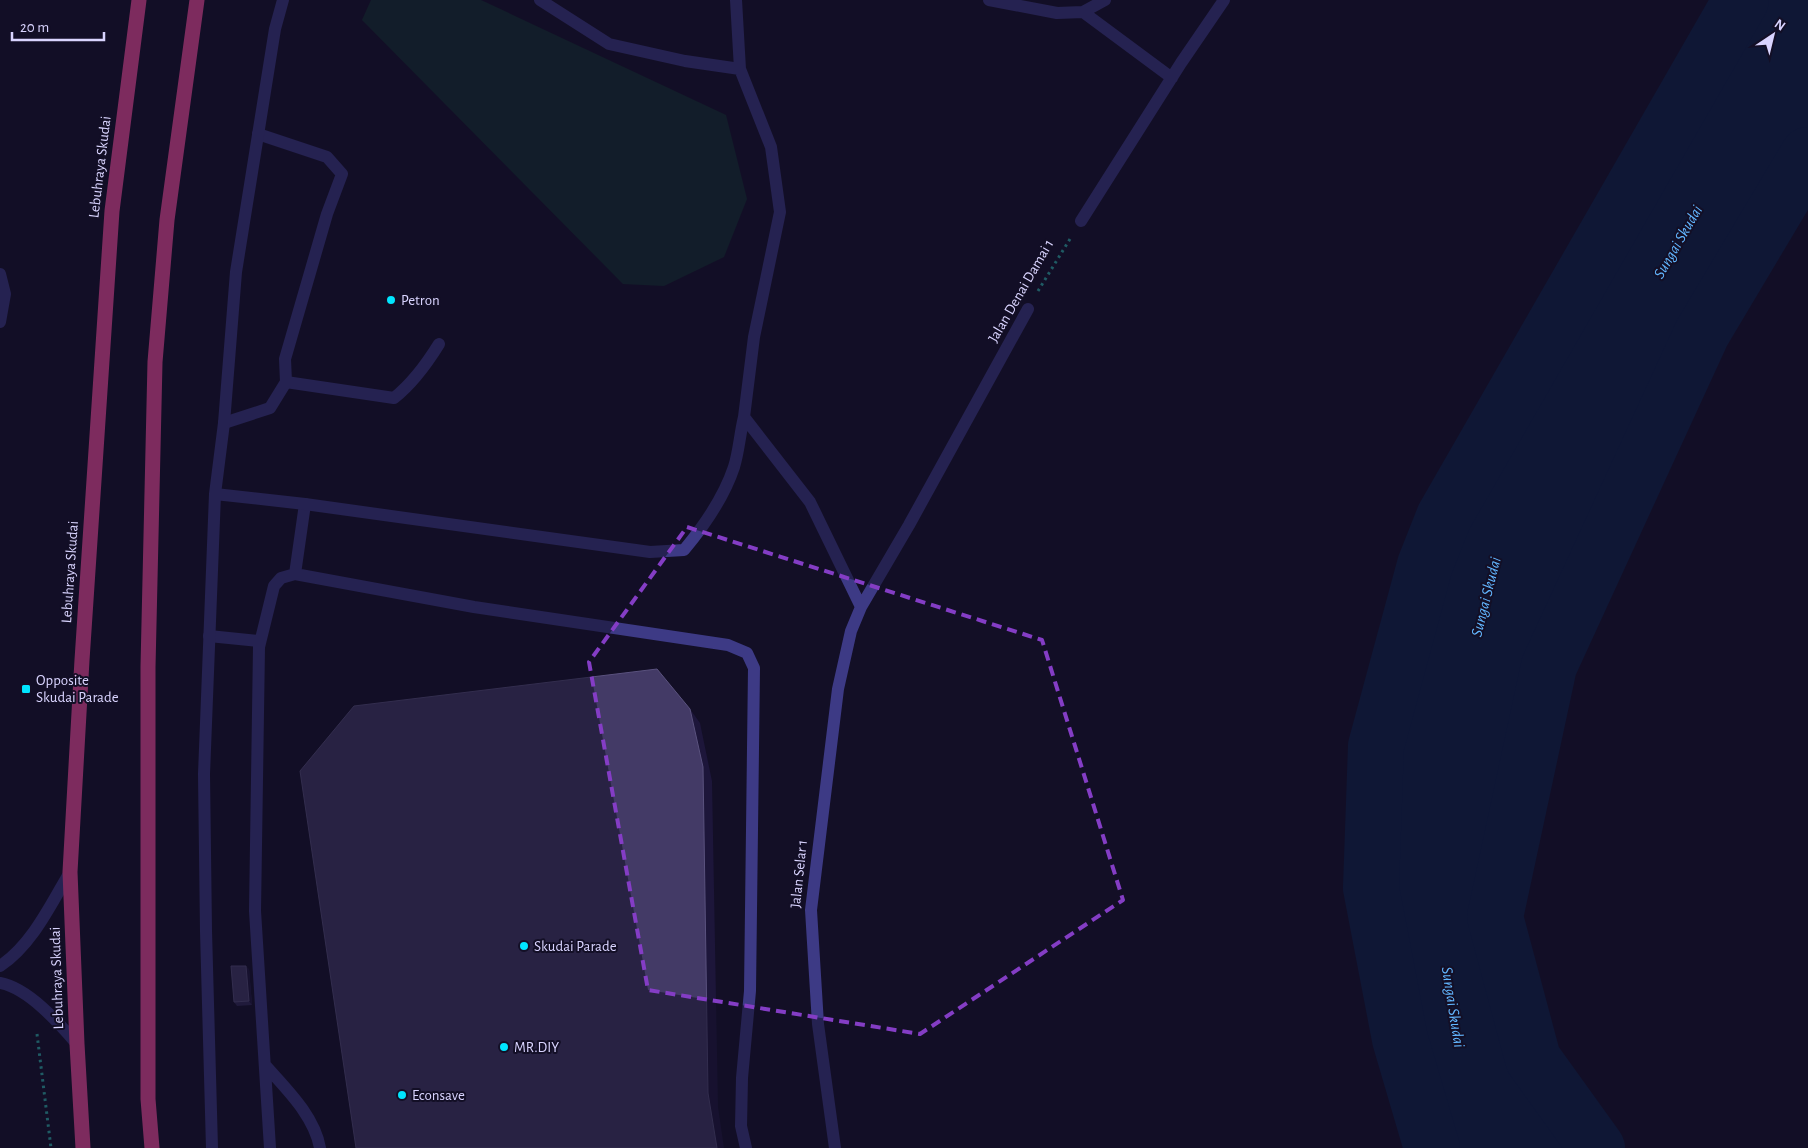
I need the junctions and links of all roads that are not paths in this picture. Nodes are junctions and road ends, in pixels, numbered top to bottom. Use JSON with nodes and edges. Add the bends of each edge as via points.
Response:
{"nodes":[{"id":1,"x":139,"y":0,"type":"edge"},
{"id":2,"x":197,"y":0,"type":"edge"},
{"id":3,"x":283,"y":0,"type":"edge"},
{"id":4,"x":540,"y":0,"type":"edge"},
{"id":5,"x":736,"y":0,"type":"edge"},
{"id":6,"x":989,"y":0,"type":"edge"},
{"id":7,"x":1105,"y":0,"type":"edge"},
{"id":8,"x":1224,"y":0,"type":"edge"},
{"id":9,"x":1083,"y":12,"type":"junction"},
{"id":10,"x":740,"y":69,"type":"junction"},
{"id":11,"x":1168,"y":75,"type":"junction"},
{"id":12,"x":258,"y":134,"type":"junction"},
{"id":13,"x":1081,"y":221,"type":"road end"},
{"id":14,"x":0,"y":274,"type":"edge"},
{"id":15,"x":1028,"y":309,"type":"road end"},
{"id":16,"x":0,"y":322,"type":"edge"},
{"id":17,"x":439,"y":344,"type":"dead end"},
{"id":18,"x":286,"y":382,"type":"junction"},
{"id":19,"x":744,"y":417,"type":"junction"},
{"id":20,"x":224,"y":423,"type":"junction"},
{"id":21,"x":215,"y":494,"type":"junction"},
{"id":22,"x":305,"y":504,"type":"junction"},
{"id":23,"x":295,"y":574,"type":"junction"},
{"id":24,"x":861,"y":607,"type":"junction"},
{"id":25,"x":209,"y":639,"type":"junction"},
{"id":26,"x":259,"y":644,"type":"junction"},
{"id":27,"x":70,"y":872,"type":"junction"},
{"id":28,"x":0,"y":966,"type":"edge"},
{"id":29,"x":0,"y":983,"type":"edge"},
{"id":30,"x":77,"y":1044,"type":"junction"},
{"id":31,"x":265,"y":1065,"type":"junction"},
{"id":32,"x":83,"y":1148,"type":"edge"},
{"id":33,"x":152,"y":1148,"type":"edge"},
{"id":34,"x":212,"y":1148,"type":"edge"},
{"id":35,"x":270,"y":1148,"type":"edge"},
{"id":36,"x":320,"y":1148,"type":"edge"},
{"id":37,"x":746,"y":1148,"type":"edge"},
{"id":38,"x":834,"y":1148,"type":"edge"}],
"edges":[{"from":1,"to":27,"type":"highway","name":"Lebuhraya Skudai","via":[[112,211]]},
{"from":2,"to":33,"type":"highway","via":[[167,220],[155,362],[148,667],[148,1100]]},
{"from":3,"to":12,"type":"street","via":[[275,29]]},
{"from":4,"to":10,"type":"street","via":[[609,44],[684,61]]},
{"from":5,"to":10,"type":"street"},
{"from":6,"to":9,"type":"street","via":[[1057,13]]},
{"from":7,"to":9,"type":"street"},
{"from":8,"to":11,"type":"street"},
{"from":9,"to":11,"type":"street"},
{"from":10,"to":19,"type":"street","via":[[771,147],[780,212],[754,338]]},
{"from":11,"to":13,"type":"street"},
{"from":12,"to":18,"type":"street","via":[[327,157],[342,174],[327,214],[285,359]]},
{"from":12,"to":20,"type":"street","via":[[236,272]]},
{"from":14,"to":16,"type":"street","via":[[5,294]]},
{"from":15,"to":24,"type":"street","name":"Jalan Denai Damai 1"},
{"from":17,"to":18,"type":"street","via":[[410,385],[394,398]]},
{"from":18,"to":20,"type":"street","via":[[270,408]]},
{"from":19,"to":22,"type":"street","via":[[734,466],[718,503],[684,550],[650,552]]},
{"from":19,"to":24,"type":"street","via":[[810,502]]},
{"from":20,"to":21,"type":"street"},
{"from":21,"to":22,"type":"street"},
{"from":21,"to":25,"type":"street"},
{"from":22,"to":23,"type":"street"},
{"from":23,"to":26,"type":"street","via":[[281,578],[274,586]]},
{"from":23,"to":37,"type":"street","via":[[474,607],[728,645],[747,653],[754,668],[754,794],[750,990],[741,1098],[741,1126]]},
{"from":24,"to":38,"type":"street","name":"Jalan Selar 1","via":[[851,631],[838,689],[811,910],[818,1024]]},
{"from":25,"to":26,"type":"street"},
{"from":25,"to":34,"type":"street","via":[[204,774]]},
{"from":26,"to":31,"type":"street","via":[[255,911]]},
{"from":27,"to":28,"type":"street","via":[[32,934]]},
{"from":27,"to":30,"type":"highway","name":"Lebuhraya Skudai"},
{"from":29,"to":30,"type":"street","via":[[10,985],[33,1001]]},
{"from":30,"to":32,"type":"highway","name":"Lebuhraya Skudai"},
{"from":31,"to":35,"type":"street"},
{"from":31,"to":36,"type":"street","via":[[301,1107],[312,1124]]}]}
